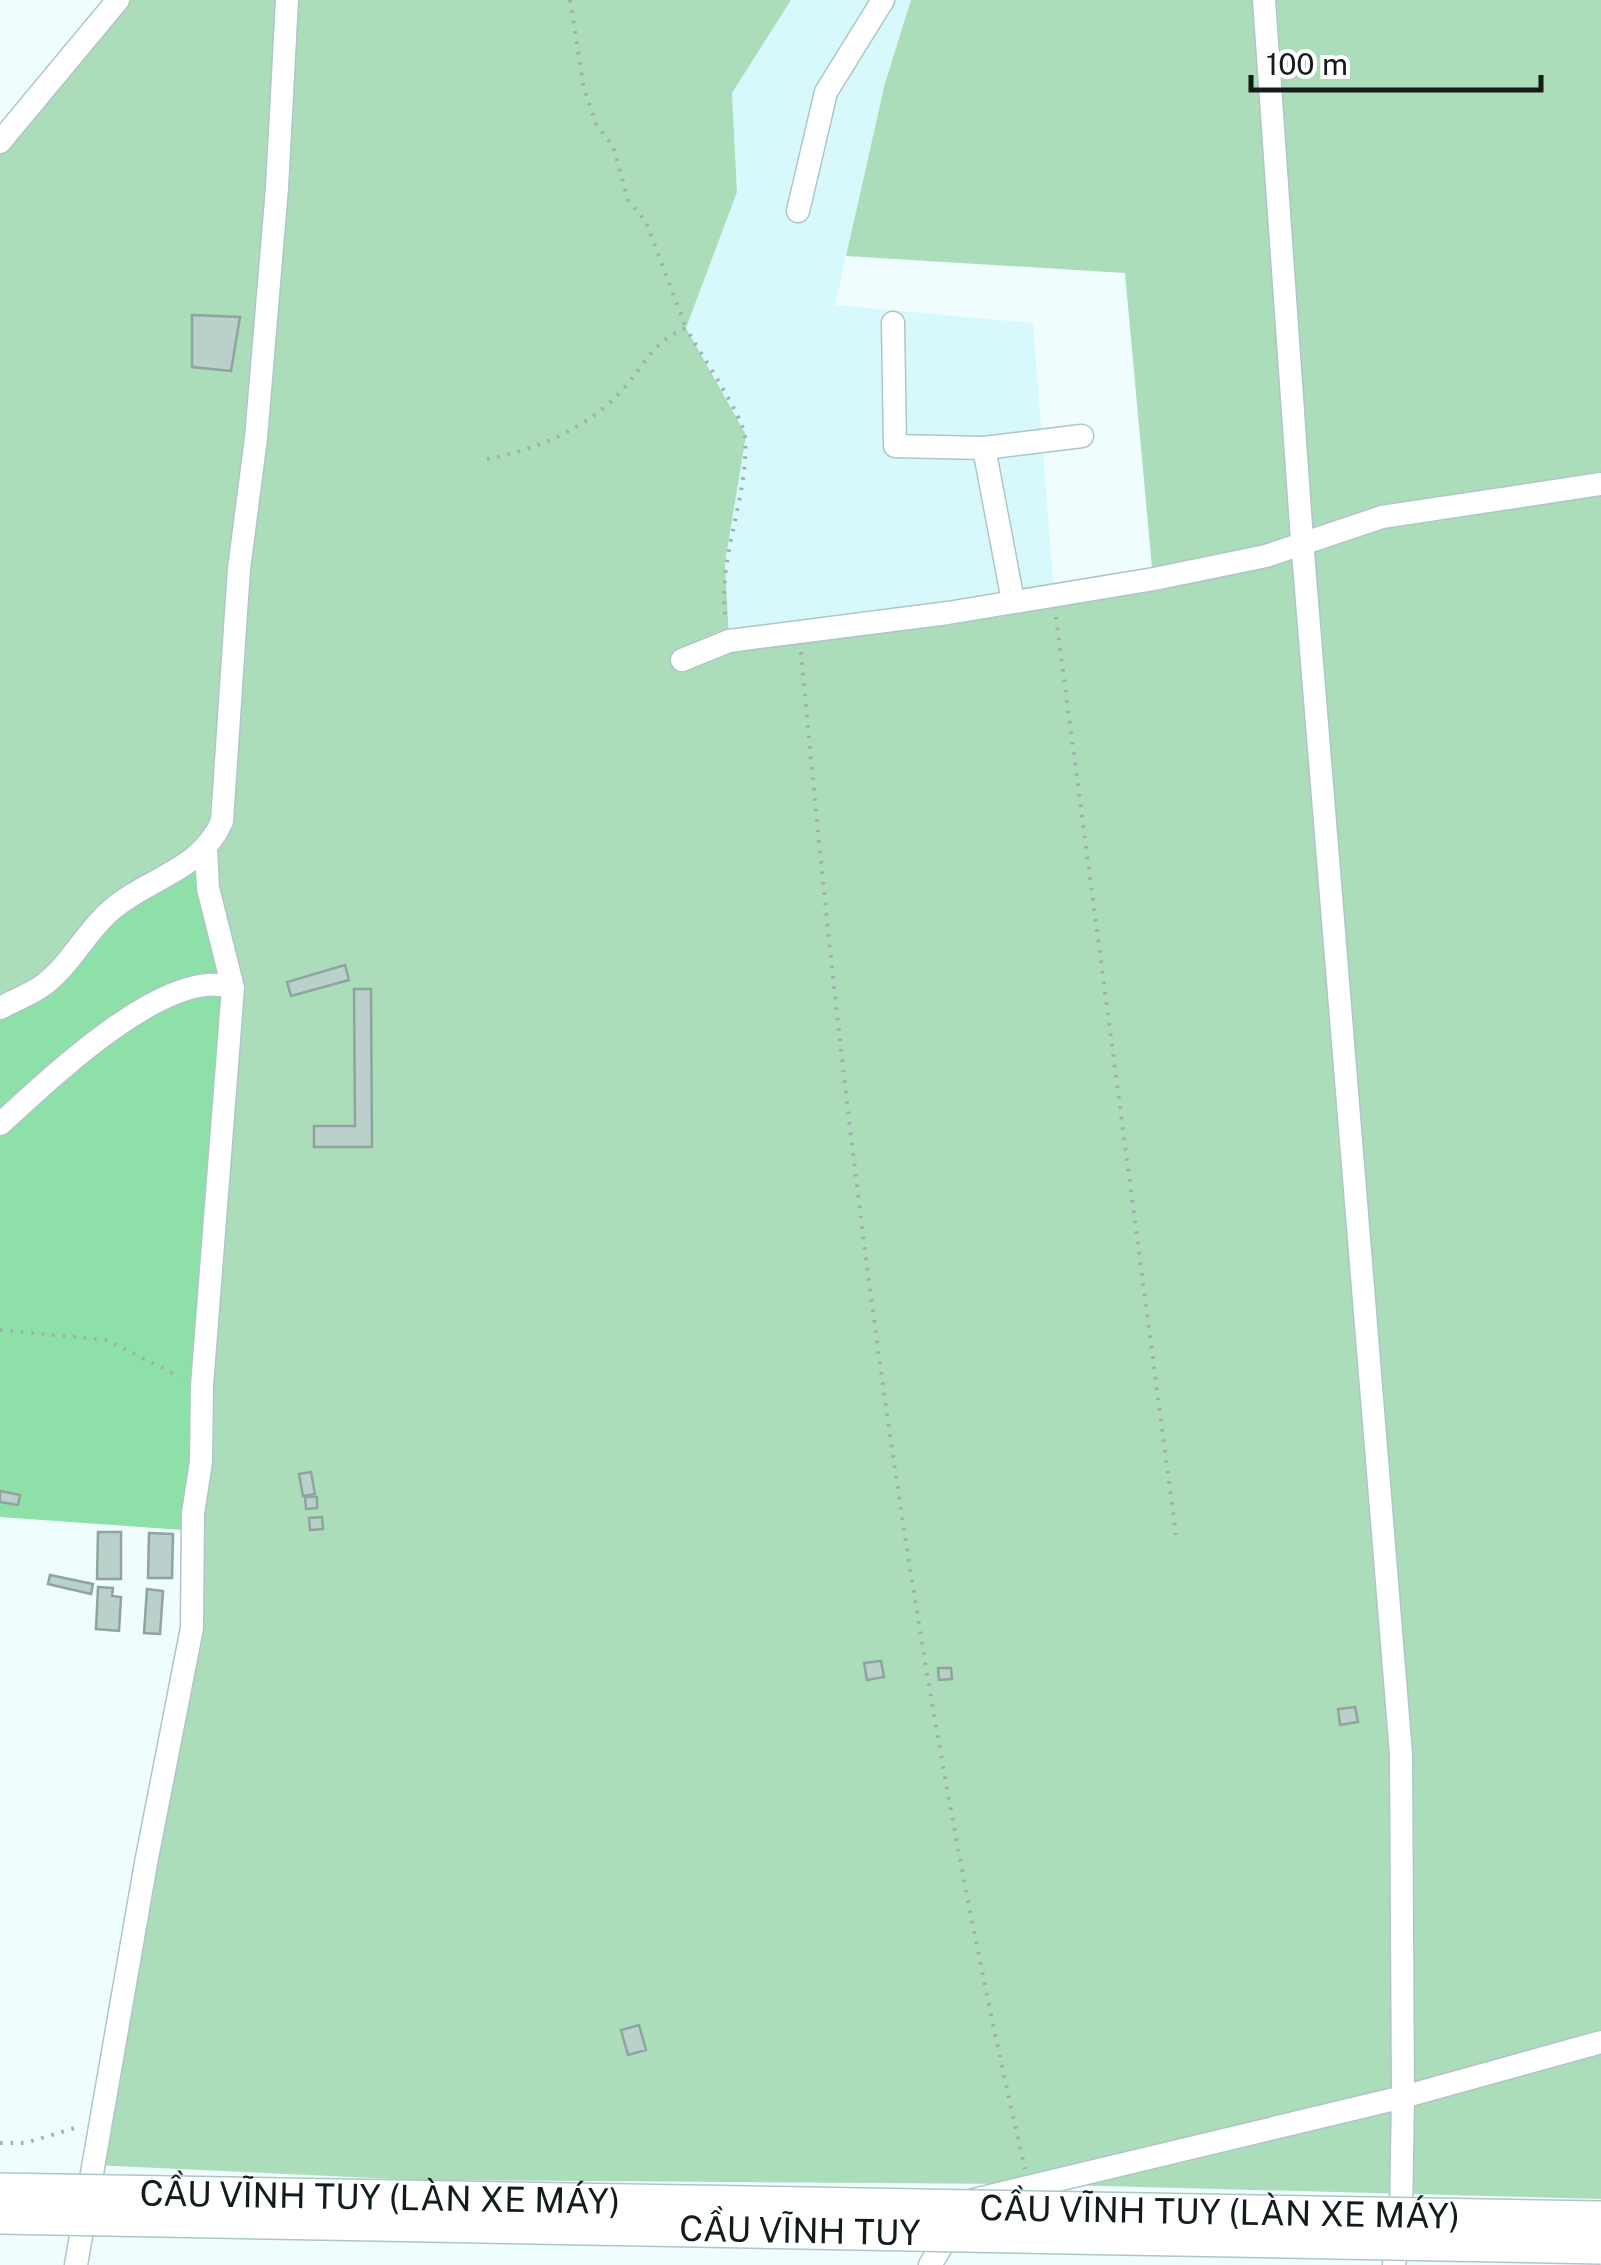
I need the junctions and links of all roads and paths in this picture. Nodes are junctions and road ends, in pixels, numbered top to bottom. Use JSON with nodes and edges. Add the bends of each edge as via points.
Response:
{"nodes":[{"id":1,"x":118,"y":0,"type":"edge"},
{"id":2,"x":288,"y":0,"type":"edge"},
{"id":3,"x":570,"y":0,"type":"edge"},
{"id":4,"x":883,"y":0,"type":"edge"},
{"id":5,"x":1264,"y":0,"type":"edge"},
{"id":6,"x":0,"y":142,"type":"edge"},
{"id":7,"x":798,"y":211,"type":"dead end"},
{"id":8,"x":893,"y":324,"type":"dead end"},
{"id":9,"x":686,"y":328,"type":"junction"},
{"id":10,"x":1082,"y":436,"type":"dead end"},
{"id":11,"x":984,"y":448,"type":"junction"},
{"id":12,"x":486,"y":459,"type":"dead end"},
{"id":13,"x":1601,"y":484,"type":"edge"},
{"id":14,"x":1302,"y":540,"type":"junction"},
{"id":15,"x":1054,"y":592,"type":"junction"},
{"id":16,"x":1013,"y":600,"type":"junction"},
{"id":17,"x":799,"y":634,"type":"junction"},
{"id":18,"x":729,"y":641,"type":"junction"},
{"id":19,"x":682,"y":660,"type":"dead end"},
{"id":20,"x":206,"y":849,"type":"junction"},
{"id":21,"x":233,"y":988,"type":"junction"},
{"id":22,"x":0,"y":1008,"type":"edge"},
{"id":23,"x":0,"y":1124,"type":"edge"},
{"id":24,"x":0,"y":1330,"type":"edge"},
{"id":25,"x":202,"y":1386,"type":"junction"},
{"id":26,"x":1176,"y":1536,"type":"dead end"},
{"id":27,"x":1601,"y":2042,"type":"edge"},
{"id":28,"x":1403,"y":2098,"type":"junction"},
{"id":29,"x":102,"y":2126,"type":"junction"},
{"id":30,"x":0,"y":2143,"type":"edge"},
{"id":31,"x":1028,"y":2184,"type":"junction"},
{"id":32,"x":0,"y":2191,"type":"edge"},
{"id":33,"x":0,"y":2216,"type":"edge"},
{"id":34,"x":1601,"y":2219,"type":"edge"},
{"id":35,"x":1601,"y":2246,"type":"edge"},
{"id":36,"x":76,"y":2265,"type":"edge"},
{"id":37,"x":930,"y":2265,"type":"edge"},
{"id":38,"x":1394,"y":2265,"type":"edge"}],
"edges":[{"from":1,"to":6,"type":"lane"},
{"from":2,"to":20,"type":"lane","via":[[222,821]]},
{"from":3,"to":9,"type":"path","via":[[596,124],[613,146],[628,200],[646,222]]},
{"from":4,"to":7,"type":"lane","via":[[826,92]]},
{"from":5,"to":14,"type":"lane","via":[[1283,138]]},
{"from":8,"to":11,"type":"lane","via":[[895,446]]},
{"from":9,"to":12,"type":"path","via":[[662,338],[598,412],[526,452]]},
{"from":9,"to":18,"type":"path","via":[[746,436],[725,562]]},
{"from":10,"to":11,"type":"lane"},
{"from":11,"to":16,"type":"lane"},
{"from":13,"to":14,"type":"lane","via":[[1382,517]]},
{"from":14,"to":15,"type":"lane","via":[[1228,564]]},
{"from":14,"to":28,"type":"lane","via":[[1326,654],[1413,1752]]},
{"from":15,"to":16,"type":"lane"},
{"from":15,"to":26,"type":"path"},
{"from":16,"to":17,"type":"lane"},
{"from":17,"to":18,"type":"lane"},
{"from":17,"to":31,"type":"path","via":[[827,941],[903,1537],[991,2021]]},
{"from":18,"to":19,"type":"lane"},
{"from":20,"to":21,"type":"lane","via":[[208,888]]},
{"from":20,"to":22,"type":"lane","via":[[108,913],[43,985]]},
{"from":21,"to":23,"type":"lane","via":[[201,983],[173,992]]},
{"from":21,"to":25,"type":"lane"},
{"from":24,"to":25,"type":"path","via":[[107,1340]]},
{"from":25,"to":29,"type":"lane","via":[[192,1628]]},
{"from":27,"to":28,"type":"lane"},
{"from":28,"to":31,"type":"lane"},
{"from":28,"to":38,"type":"lane"},
{"from":29,"to":30,"type":"path","via":[[79,2126],[25,2144]]},
{"from":29,"to":36,"type":"lane"},
{"from":31,"to":37,"type":"lane","via":[[970,2201]]},
{"from":32,"to":34,"type":"highway","name":"CẦU VĨNH TUY (LÀN XE MÁY)","bridge":true},
{"from":33,"to":35,"type":"highway","name":"CẦU VĨNH TUY","bridge":true}]}
